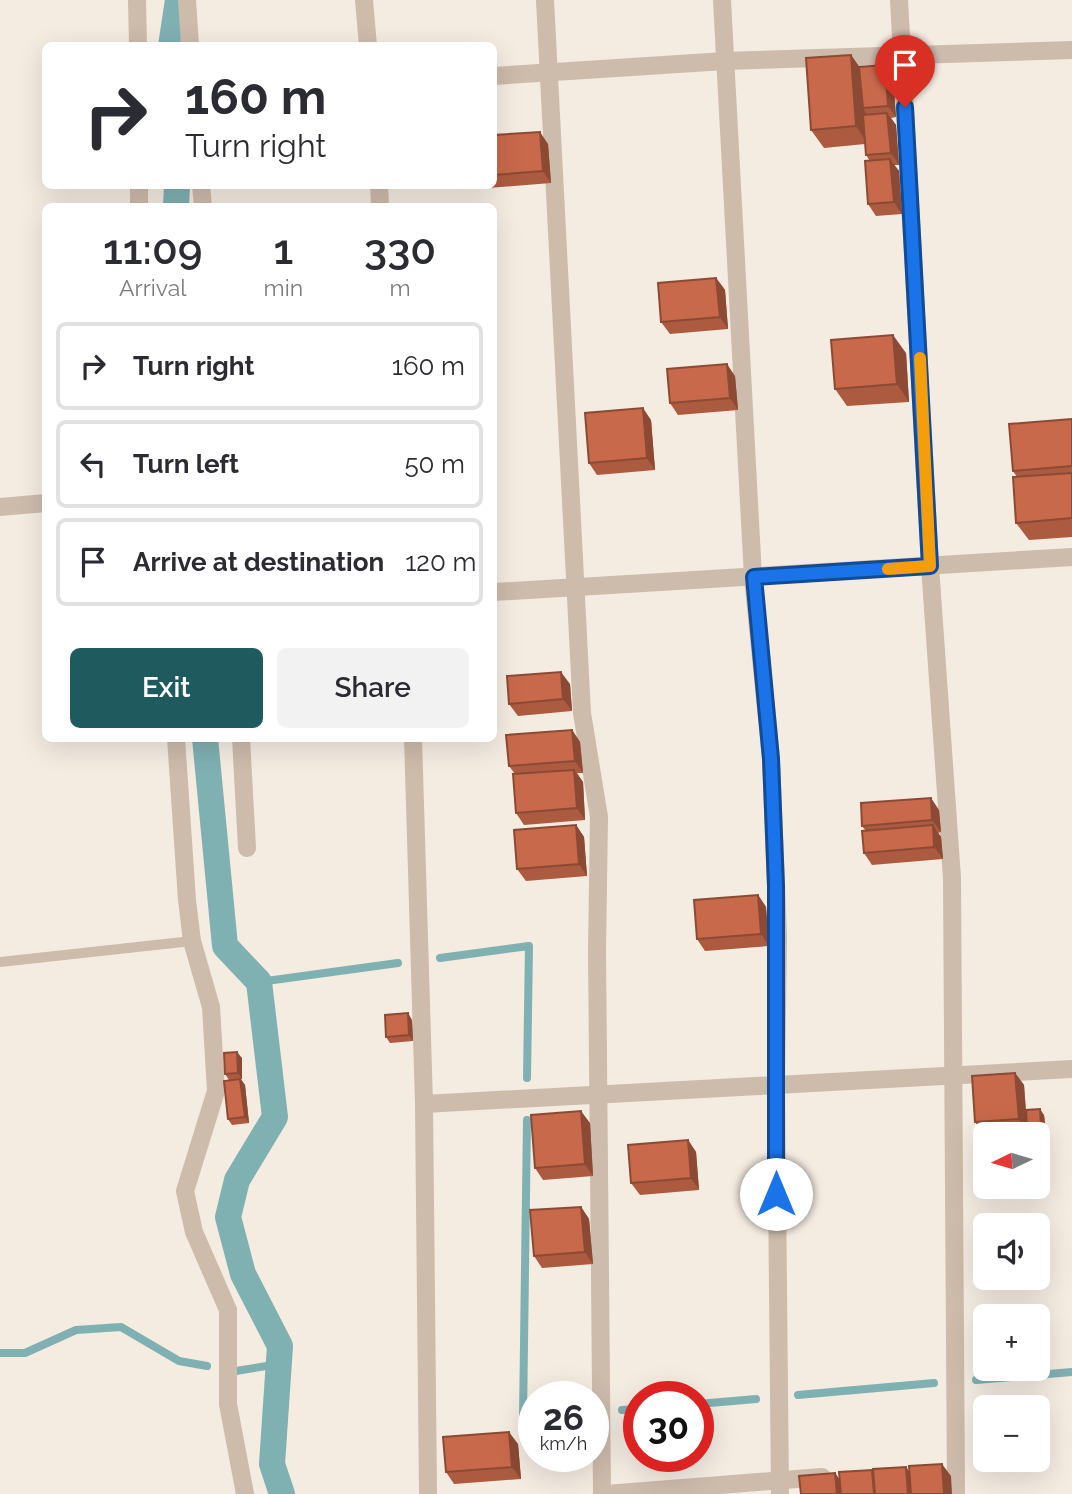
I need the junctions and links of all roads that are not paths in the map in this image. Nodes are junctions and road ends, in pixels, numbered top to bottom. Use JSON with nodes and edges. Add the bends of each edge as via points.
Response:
{"nodes":[{"id":1,"x":137,"y":0,"type":"edge"},
{"id":2,"x":187,"y":0,"type":"edge"},
{"id":3,"x":363,"y":0,"type":"edge"},
{"id":4,"x":545,"y":0,"type":"edge"},
{"id":5,"x":722,"y":0,"type":"edge"},
{"id":6,"x":899,"y":0,"type":"edge"},
{"id":7,"x":138,"y":42,"type":"edge"},
{"id":8,"x":190,"y":42,"type":"edge"},
{"id":9,"x":368,"y":42,"type":"edge"},
{"id":10,"x":1072,"y":50,"type":"edge"},
{"id":11,"x":902,"y":54,"type":"junction"},
{"id":12,"x":725,"y":61,"type":"junction"},
{"id":13,"x":548,"y":73,"type":"junction"},
{"id":14,"x":497,"y":76,"type":"edge"},
{"id":15,"x":42,"y":503,"type":"edge"},
{"id":16,"x":0,"y":508,"type":"edge"},
{"id":17,"x":1072,"y":557,"type":"edge"},
{"id":18,"x":930,"y":566,"type":"junction"},
{"id":19,"x":754,"y":577,"type":"junction"},
{"id":20,"x":575,"y":589,"type":"junction"},
{"id":21,"x":497,"y":592,"type":"edge"},
{"id":22,"x":176,"y":742,"type":"edge"},
{"id":23,"x":241,"y":742,"type":"edge"},
{"id":24,"x":412,"y":742,"type":"edge"},
{"id":25,"x":247,"y":848,"type":"dead end"},
{"id":26,"x":192,"y":941,"type":"junction"},
{"id":27,"x":0,"y":962,"type":"edge"},
{"id":28,"x":1072,"y":1069,"type":"edge"},
{"id":29,"x":953,"y":1075,"type":"junction"},
{"id":30,"x":776,"y":1086,"type":"junction"},
{"id":31,"x":599,"y":1095,"type":"junction"},
{"id":32,"x":424,"y":1104,"type":"junction"},
{"id":33,"x":834,"y":1477,"type":"edge"},
{"id":34,"x":780,"y":1487,"type":"edge"},
{"id":35,"x":245,"y":1494,"type":"edge"},
{"id":36,"x":428,"y":1494,"type":"edge"},
{"id":37,"x":604,"y":1494,"type":"edge"},
{"id":38,"x":956,"y":1494,"type":"edge"}],
"edges":[{"from":1,"to":7,"type":"street"},
{"from":2,"to":8,"type":"street"},
{"from":3,"to":9,"type":"street"},
{"from":4,"to":13,"type":"street"},
{"from":5,"to":12,"type":"street"},
{"from":6,"to":11,"type":"street"},
{"from":10,"to":11,"type":"street"},
{"from":11,"to":12,"type":"street"},
{"from":11,"to":18,"type":"street"},
{"from":12,"to":13,"type":"street"},
{"from":12,"to":19,"type":"street"},
{"from":13,"to":14,"type":"street"},
{"from":13,"to":20,"type":"street"},
{"from":15,"to":16,"type":"street"},
{"from":17,"to":18,"type":"street"},
{"from":18,"to":19,"type":"street"},
{"from":18,"to":29,"type":"street","via":[[952,878]]},
{"from":19,"to":20,"type":"street"},
{"from":19,"to":30,"type":"street","via":[[771,759],[778,936]]},
{"from":20,"to":21,"type":"street"},
{"from":20,"to":31,"type":"street","via":[[582,713],[599,817]]},
{"from":22,"to":26,"type":"street"},
{"from":23,"to":25,"type":"street"},
{"from":24,"to":32,"type":"street"},
{"from":26,"to":27,"type":"lane"},
{"from":26,"to":35,"type":"street","via":[[211,1007],[216,1091],[185,1191],[194,1232],[228,1310],[228,1404]]},
{"from":28,"to":29,"type":"street"},
{"from":29,"to":30,"type":"street"},
{"from":29,"to":38,"type":"street","via":[[948,1470]]},
{"from":30,"to":31,"type":"street"},
{"from":30,"to":34,"type":"street"},
{"from":31,"to":32,"type":"street"},
{"from":31,"to":37,"type":"street"},
{"from":32,"to":36,"type":"street"},
{"from":33,"to":34,"type":"street"},
{"from":34,"to":37,"type":"street"}]}
